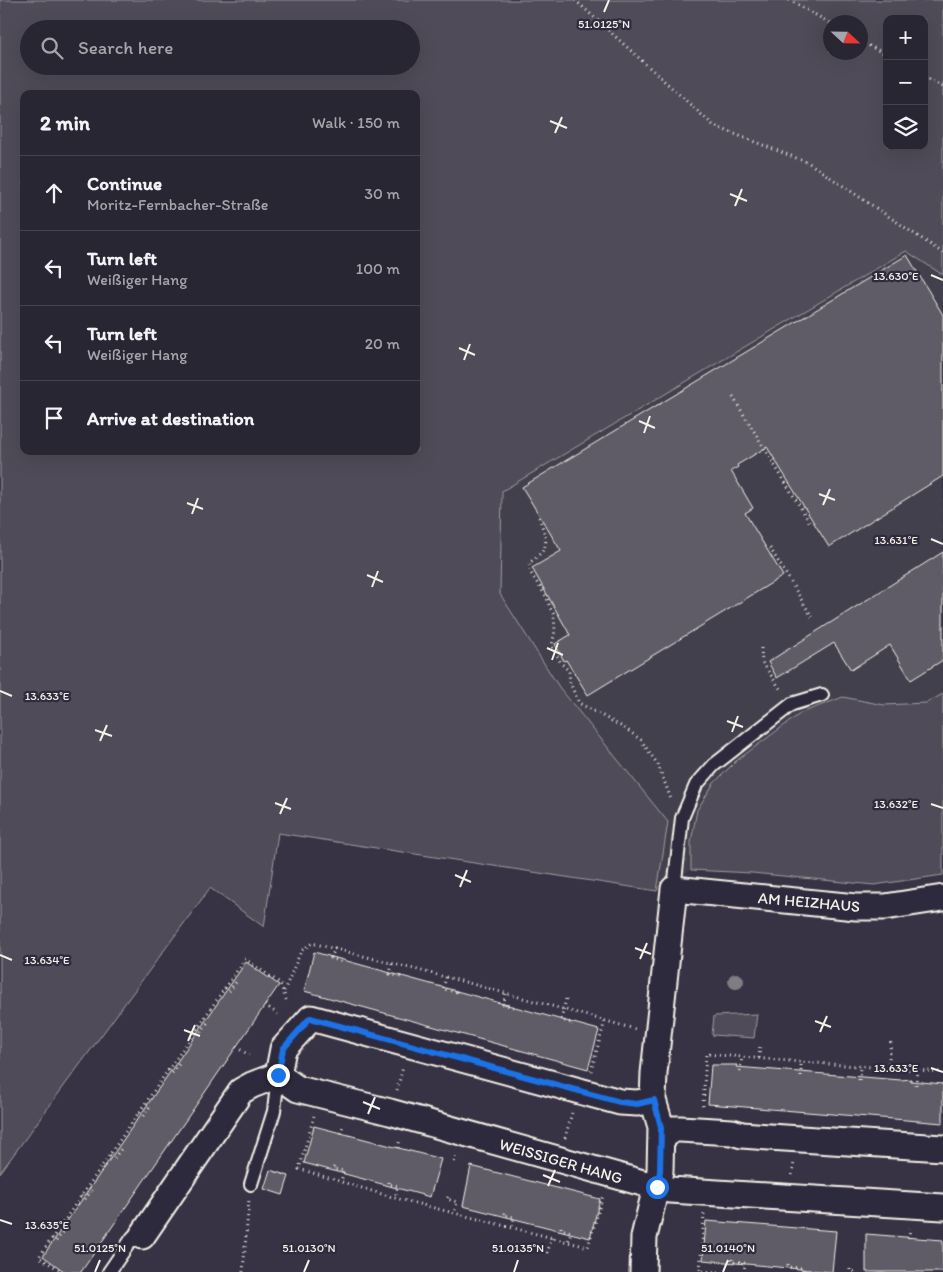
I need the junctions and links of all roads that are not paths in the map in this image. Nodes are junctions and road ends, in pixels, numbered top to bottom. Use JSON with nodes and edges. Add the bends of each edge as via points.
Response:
{"nodes":[{"id":1,"x":822,"y":695,"type":"dead end"},
{"id":2,"x":674,"y":889,"type":"junction"},
{"id":3,"x":943,"y":898,"type":"edge"},
{"id":4,"x":278,"y":1075,"type":"junction"},
{"id":5,"x":654,"y":1100,"type":"junction"},
{"id":6,"x":662,"y":1139,"type":"junction"},
{"id":7,"x":943,"y":1148,"type":"edge"},
{"id":8,"x":250,"y":1184,"type":"dead end"},
{"id":9,"x":657,"y":1187,"type":"junction"},
{"id":10,"x":943,"y":1207,"type":"edge"},
{"id":11,"x":142,"y":1236,"type":"joint"},
{"id":12,"x":109,"y":1272,"type":"edge"},
{"id":13,"x":643,"y":1272,"type":"edge"}],
"edges":[{"from":1,"to":2,"type":"lane","via":[[792,704],[714,765],[696,785],[682,818]]},
{"from":2,"to":3,"type":"street","name":"AM HEIZHAUS","via":[[885,907]]},
{"from":2,"to":5,"type":"street","via":[[654,1064]]},
{"from":4,"to":5,"type":"street","via":[[283,1049],[310,1018],[620,1102],[637,1104]]},
{"from":4,"to":8,"type":"lane","via":[[274,1111]]},
{"from":4,"to":9,"type":"street","name":"WEISSIGER HANG","via":[[298,1089]]},
{"from":4,"to":11,"type":"street","via":[[241,1091]]},
{"from":5,"to":6,"type":"street"},
{"from":6,"to":7,"type":"street","via":[[672,1129],[680,1129]]},
{"from":6,"to":9,"type":"street"},
{"from":9,"to":10,"type":"street","name":"WEISSIGER HANG"},
{"from":9,"to":13,"type":"street","via":[[644,1237]]},
{"from":11,"to":12,"type":"lane","via":[[134,1237]]}]}
